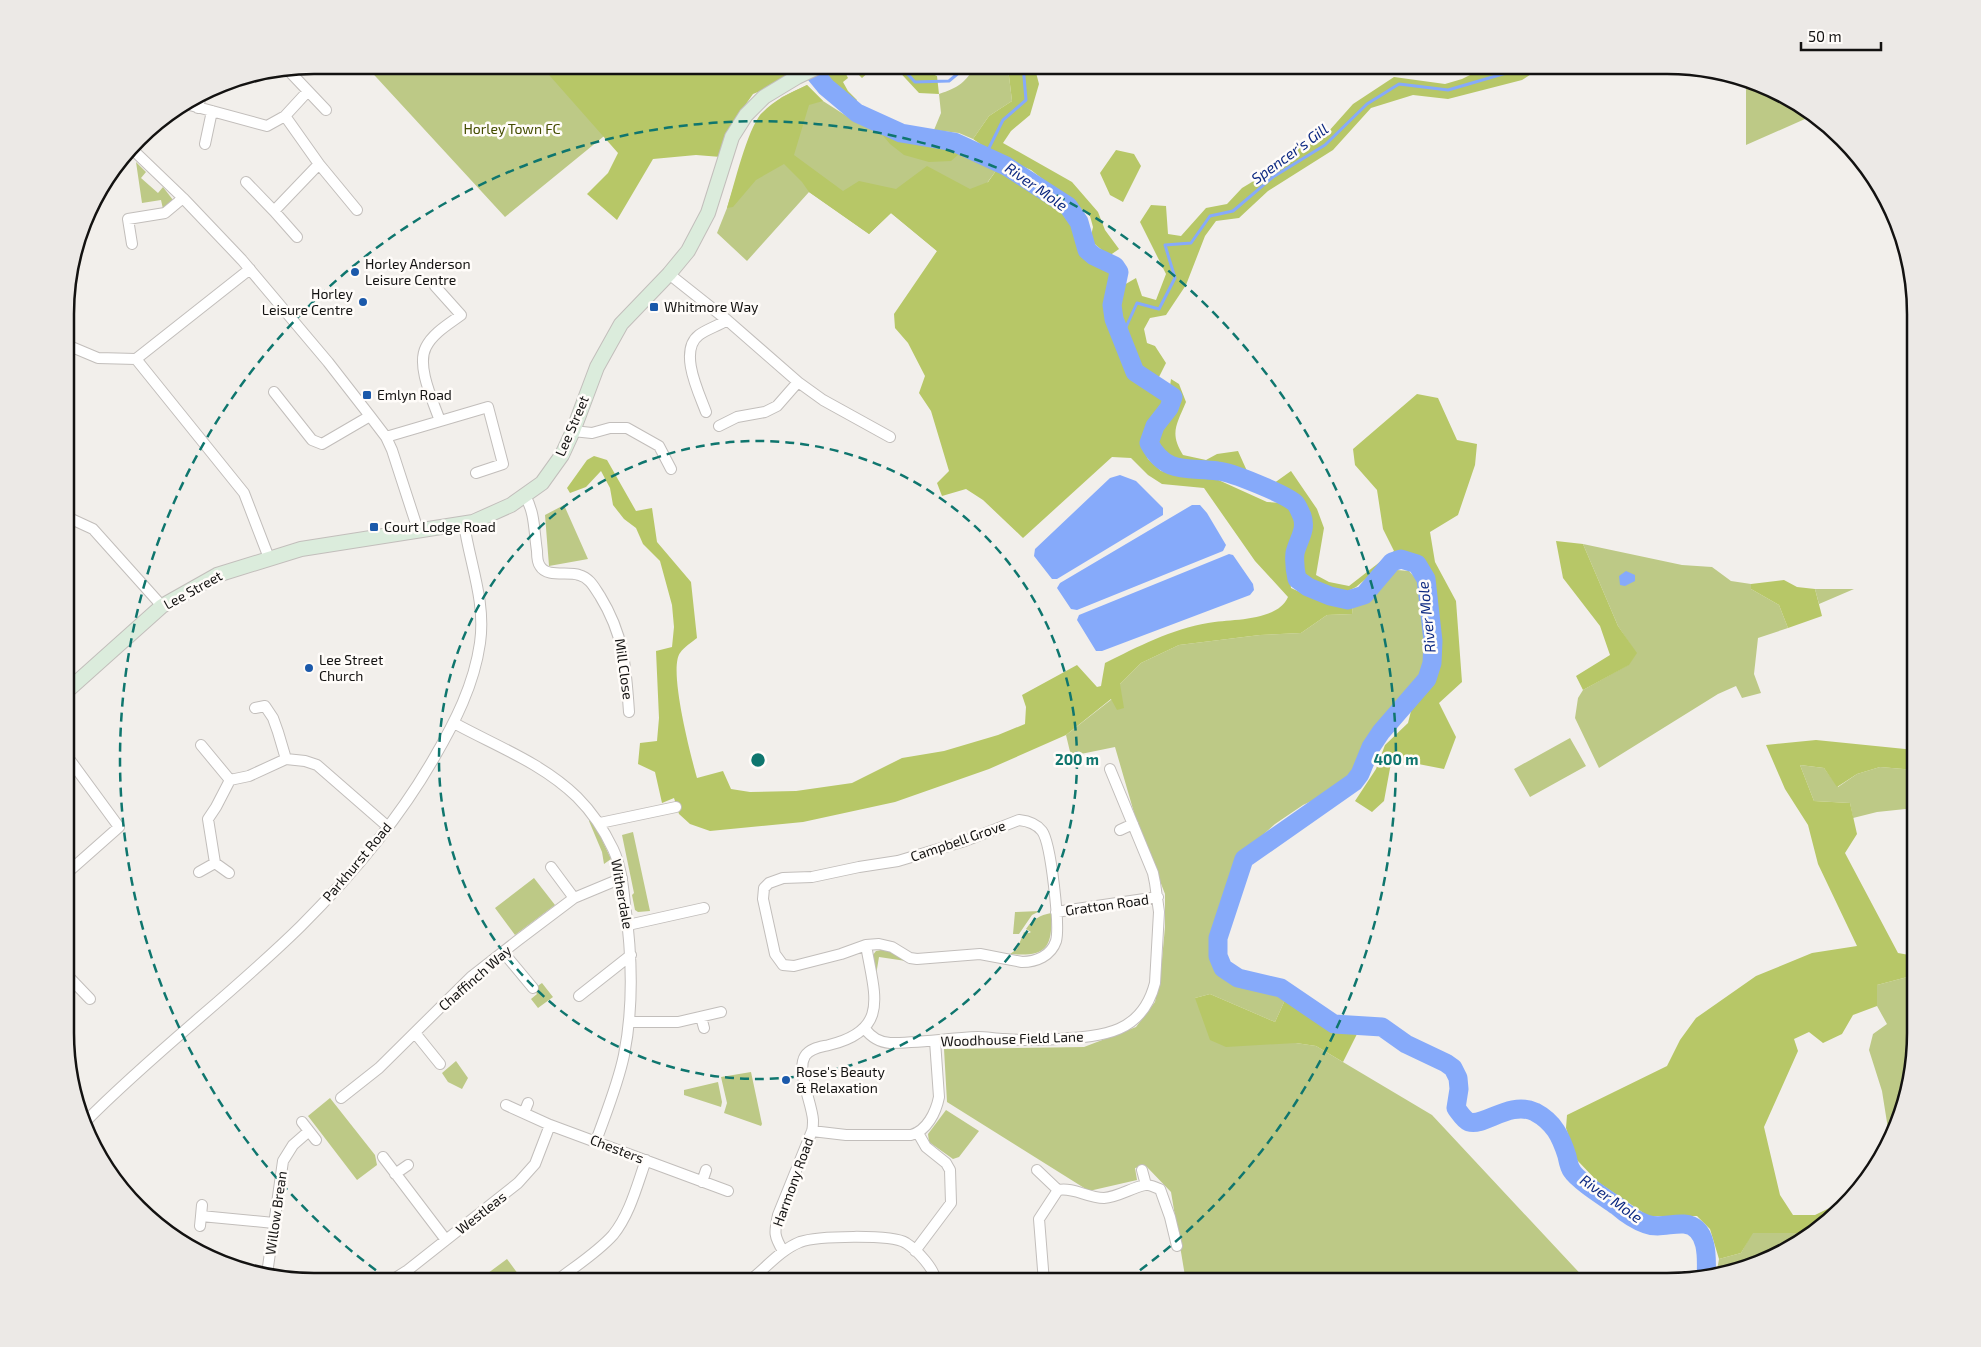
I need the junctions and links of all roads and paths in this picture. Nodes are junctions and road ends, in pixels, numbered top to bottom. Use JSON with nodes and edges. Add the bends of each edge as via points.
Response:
{"nodes":[{"id":1,"x":802,"y":74,"type":"edge"},
{"id":2,"x":293,"y":75,"type":"edge"},
{"id":3,"x":308,"y":91,"type":"junction"},
{"id":4,"x":199,"y":103,"type":"edge"},
{"id":5,"x":193,"y":106,"type":"edge"},
{"id":6,"x":198,"y":108,"type":"junction"},
{"id":7,"x":326,"y":110,"type":"dead end"},
{"id":8,"x":212,"y":111,"type":"junction"},
{"id":9,"x":285,"y":116,"type":"junction"},
{"id":10,"x":205,"y":144,"type":"dead end"},
{"id":11,"x":136,"y":152,"type":"edge"},
{"id":12,"x":318,"y":164,"type":"junction"},
{"id":13,"x":246,"y":182,"type":"dead end"},
{"id":14,"x":183,"y":198,"type":"junction"},
{"id":15,"x":357,"y":210,"type":"dead end"},
{"id":16,"x":274,"y":211,"type":"junction"},
{"id":17,"x":297,"y":236,"type":"dead end"},
{"id":18,"x":132,"y":244,"type":"dead end"},
{"id":19,"x":250,"y":269,"type":"junction"},
{"id":20,"x":670,"y":274,"type":"junction"},
{"id":21,"x":435,"y":286,"type":"dead end"},
{"id":22,"x":727,"y":320,"type":"junction"},
{"id":23,"x":74,"y":348,"type":"edge"},
{"id":24,"x":136,"y":359,"type":"junction"},
{"id":25,"x":798,"y":382,"type":"junction"},
{"id":26,"x":274,"y":392,"type":"dead end"},
{"id":27,"x":706,"y":412,"type":"dead end"},
{"id":28,"x":370,"y":416,"type":"junction"},
{"id":29,"x":440,"y":421,"type":"junction"},
{"id":30,"x":719,"y":426,"type":"dead end"},
{"id":31,"x":573,"y":431,"type":"junction"},
{"id":32,"x":386,"y":437,"type":"junction"},
{"id":33,"x":890,"y":437,"type":"dead end"},
{"id":34,"x":671,"y":469,"type":"dead end"},
{"id":35,"x":476,"y":473,"type":"dead end"},
{"id":36,"x":524,"y":496,"type":"junction"},
{"id":37,"x":74,"y":520,"type":"edge"},
{"id":38,"x":464,"y":524,"type":"junction"},
{"id":39,"x":418,"y":530,"type":"junction"},
{"id":40,"x":269,"y":558,"type":"junction"},
{"id":41,"x":162,"y":606,"type":"junction"},
{"id":42,"x":74,"y":685,"type":"edge"},
{"id":43,"x":264,"y":704,"type":"dead end"},
{"id":44,"x":629,"y":712,"type":"dead end"},
{"id":45,"x":454,"y":723,"type":"junction"},
{"id":46,"x":201,"y":745,"type":"dead end"},
{"id":47,"x":286,"y":760,"type":"junction"},
{"id":48,"x":74,"y":766,"type":"edge"},
{"id":49,"x":1110,"y":770,"type":"dead end"},
{"id":50,"x":230,"y":780,"type":"junction"},
{"id":51,"x":676,"y":807,"type":"dead end"},
{"id":52,"x":600,"y":823,"type":"junction"},
{"id":53,"x":1133,"y":824,"type":"junction"},
{"id":54,"x":387,"y":826,"type":"junction"},
{"id":55,"x":1120,"y":830,"type":"dead end"},
{"id":56,"x":215,"y":863,"type":"junction"},
{"id":57,"x":74,"y":867,"type":"edge"},
{"id":58,"x":551,"y":867,"type":"dead end"},
{"id":59,"x":199,"y":872,"type":"dead end"},
{"id":60,"x":229,"y":873,"type":"dead end"},
{"id":61,"x":622,"y":878,"type":"junction"},
{"id":62,"x":1158,"y":897,"type":"junction"},
{"id":63,"x":574,"y":898,"type":"junction"},
{"id":64,"x":704,"y":908,"type":"dead end"},
{"id":65,"x":1056,"y":912,"type":"junction"},
{"id":66,"x":628,"y":925,"type":"junction"},
{"id":67,"x":866,"y":945,"type":"junction"},
{"id":68,"x":503,"y":952,"type":"junction"},
{"id":69,"x":631,"y":955,"type":"junction"},
{"id":70,"x":74,"y":982,"type":"edge"},
{"id":71,"x":532,"y":988,"type":"dead end"},
{"id":72,"x":579,"y":996,"type":"dead end"},
{"id":73,"x":90,"y":999,"type":"dead end"},
{"id":74,"x":722,"y":1012,"type":"dead end"},
{"id":75,"x":630,"y":1022,"type":"junction"},
{"id":76,"x":865,"y":1029,"type":"junction"},
{"id":77,"x":415,"y":1033,"type":"junction"},
{"id":78,"x":935,"y":1041,"type":"junction"},
{"id":79,"x":440,"y":1064,"type":"dead end"},
{"id":80,"x":341,"y":1098,"type":"dead end"},
{"id":81,"x":528,"y":1103,"type":"dead end"},
{"id":82,"x":506,"y":1105,"type":"dead end"},
{"id":83,"x":524,"y":1114,"type":"junction"},
{"id":84,"x":89,"y":1118,"type":"edge"},
{"id":85,"x":302,"y":1122,"type":"dead end"},
{"id":86,"x":550,"y":1125,"type":"junction"},
{"id":87,"x":309,"y":1131,"type":"junction"},
{"id":88,"x":812,"y":1131,"type":"junction"},
{"id":89,"x":918,"y":1133,"type":"junction"},
{"id":90,"x":316,"y":1140,"type":"dead end"},
{"id":91,"x":596,"y":1141,"type":"junction"},
{"id":92,"x":383,"y":1157,"type":"dead end"},
{"id":93,"x":646,"y":1160,"type":"junction"},
{"id":94,"x":408,"y":1165,"type":"dead end"},
{"id":95,"x":706,"y":1170,"type":"dead end"},
{"id":96,"x":1037,"y":1170,"type":"dead end"},
{"id":97,"x":1142,"y":1170,"type":"dead end"},
{"id":98,"x":395,"y":1174,"type":"junction"},
{"id":99,"x":702,"y":1182,"type":"junction"},
{"id":100,"x":1146,"y":1185,"type":"junction"},
{"id":101,"x":1058,"y":1190,"type":"junction"},
{"id":102,"x":728,"y":1192,"type":"dead end"},
{"id":103,"x":202,"y":1205,"type":"dead end"},
{"id":104,"x":274,"y":1223,"type":"junction"},
{"id":105,"x":446,"y":1240,"type":"junction"},
{"id":106,"x":1177,"y":1246,"type":"dead end"},
{"id":107,"x":784,"y":1251,"type":"junction"},
{"id":108,"x":915,"y":1251,"type":"junction"},
{"id":109,"x":268,"y":1269,"type":"edge"},
{"id":110,"x":401,"y":1273,"type":"edge"},
{"id":111,"x":568,"y":1273,"type":"edge"},
{"id":112,"x":761,"y":1273,"type":"edge"},
{"id":113,"x":934,"y":1273,"type":"edge"},
{"id":114,"x":1043,"y":1273,"type":"edge"}],
"edges":[{"from":1,"to":20,"type":"street","name":"Lee Street","via":[[764,97],[746,115],[732,137],[708,213],[688,251]]},
{"from":2,"to":3,"type":"street"},
{"from":3,"to":7,"type":"street"},
{"from":3,"to":9,"type":"street"},
{"from":4,"to":6,"type":"street"},
{"from":5,"to":6,"type":"street"},
{"from":6,"to":8,"type":"street"},
{"from":8,"to":9,"type":"street","via":[[267,126]]},
{"from":8,"to":10,"type":"street"},
{"from":9,"to":12,"type":"street"},
{"from":11,"to":14,"type":"street"},
{"from":12,"to":15,"type":"street"},
{"from":12,"to":16,"type":"street"},
{"from":13,"to":16,"type":"street"},
{"from":14,"to":18,"type":"street","via":[[165,213],[128,219]]},
{"from":14,"to":19,"type":"street"},
{"from":16,"to":17,"type":"street"},
{"from":19,"to":24,"type":"street"},
{"from":19,"to":28,"type":"street"},
{"from":20,"to":22,"type":"street"},
{"from":20,"to":31,"type":"street","name":"Lee Street","via":[[620,324],[596,367]]},
{"from":21,"to":29,"type":"street","via":[[461,315],[433,338],[423,358]]},
{"from":22,"to":25,"type":"street"},
{"from":22,"to":27,"type":"street","via":[[699,335],[691,346],[692,376]]},
{"from":23,"to":24,"type":"street","via":[[98,358]]},
{"from":24,"to":40,"type":"street","via":[[244,493]]},
{"from":25,"to":30,"type":"street","via":[[777,406]]},
{"from":25,"to":33,"type":"street","via":[[823,400]]},
{"from":26,"to":28,"type":"street","via":[[312,440],[322,444]]},
{"from":28,"to":32,"type":"street"},
{"from":29,"to":32,"type":"street"},
{"from":29,"to":35,"type":"street","via":[[488,407],[503,464]]},
{"from":31,"to":34,"type":"street","via":[[592,433],[628,428],[659,446]]},
{"from":31,"to":36,"type":"street","name":"Lee Street","via":[[562,455],[542,483]]},
{"from":32,"to":39,"type":"street"},
{"from":36,"to":38,"type":"street","name":"Lee Street","via":[[490,516]]},
{"from":36,"to":44,"type":"street","name":"Mill Close","via":[[532,513],[540,567],[547,572],[585,577],[593,584],[618,632],[626,670]]},
{"from":37,"to":41,"type":"street","via":[[93,529]]},
{"from":38,"to":39,"type":"street","name":"Lee Street"},
{"from":38,"to":45,"type":"street","name":"Parkhurst Road","via":[[480,601],[481,622],[476,665]]},
{"from":39,"to":40,"type":"street","name":"Lee Street","via":[[301,549]]},
{"from":40,"to":41,"type":"street","name":"Lee Street","via":[[218,575]]},
{"from":41,"to":42,"type":"street","name":"Lee Street"},
{"from":43,"to":47,"type":"street","via":[[278,732]]},
{"from":45,"to":52,"type":"street","name":"Witherdale","via":[[534,763],[577,797]]},
{"from":45,"to":54,"type":"street","name":"Parkhurst Road","via":[[420,782]]},
{"from":46,"to":50,"type":"street"},
{"from":47,"to":50,"type":"street","via":[[249,776]]},
{"from":47,"to":54,"type":"street","via":[[317,765]]},
{"from":48,"to":57,"type":"street","via":[[119,827]]},
{"from":49,"to":53,"type":"street","name":"Woodhouse Field Lane"},
{"from":50,"to":56,"type":"street","via":[[208,819]]},
{"from":51,"to":52,"type":"street"},
{"from":52,"to":61,"type":"street","name":"Witherdale","via":[[614,850]]},
{"from":53,"to":55,"type":"street"},
{"from":53,"to":62,"type":"street","name":"Woodhouse Field Lane","via":[[1153,873]]},
{"from":54,"to":84,"type":"street","name":"Parkhurst Road","via":[[350,874],[301,926]]},
{"from":56,"to":59,"type":"street"},
{"from":56,"to":60,"type":"street"},
{"from":58,"to":63,"type":"street"},
{"from":61,"to":63,"type":"street","name":"Chaffinch Way"},
{"from":61,"to":66,"type":"street","name":"Witherdale"},
{"from":62,"to":65,"type":"street","name":"Gratton Road"},
{"from":62,"to":78,"type":"street","name":"Woodhouse Field Lane","via":[[1155,983],[1140,1014],[1123,1028],[1091,1037],[1024,1040],[979,1037]]},
{"from":63,"to":68,"type":"street","name":"Chaffinch Way"},
{"from":64,"to":66,"type":"street"},
{"from":65,"to":67,"type":"street","name":"Campbell Grove","via":[[1055,943],[1047,954],[1028,962],[980,954],[917,959],[886,945]]},
{"from":65,"to":67,"type":"street","name":"Campbell Grove","via":[[1047,839],[1038,827],[1026,821],[1012,822],[965,841],[898,861],[812,877],[783,878],[764,888],[763,899],[775,954],[783,965],[794,966]]},
{"from":66,"to":69,"type":"street","name":"Witherdale"},
{"from":67,"to":76,"type":"street","via":[[875,1003]]},
{"from":68,"to":71,"type":"street"},
{"from":68,"to":77,"type":"street","name":"Chaffinch Way","via":[[471,977]]},
{"from":69,"to":72,"type":"street"},
{"from":69,"to":75,"type":"street","name":"Witherdale"},
{"from":70,"to":73,"type":"street"},
{"from":74,"to":75,"type":"street","via":[[702,1022]]},
{"from":75,"to":91,"type":"street","name":"Witherdale","via":[[619,1074]]},
{"from":76,"to":78,"type":"street","name":"Woodhouse Field Lane","via":[[881,1042],[890,1044]]},
{"from":76,"to":88,"type":"street","name":"Harmony Road","via":[[856,1036],[817,1048],[805,1056],[802,1070],[813,1120]]},
{"from":77,"to":79,"type":"street"},
{"from":77,"to":80,"type":"street","name":"Chaffinch Way","via":[[379,1068]]},
{"from":78,"to":89,"type":"street","via":[[938,1106]]},
{"from":81,"to":83,"type":"street"},
{"from":82,"to":83,"type":"street","name":"Chesters"},
{"from":83,"to":86,"type":"street","name":"Chesters"},
{"from":85,"to":87,"type":"street"},
{"from":86,"to":91,"type":"street","name":"Chesters"},
{"from":86,"to":105,"type":"street","name":"Westleas","via":[[536,1164],[518,1183]]},
{"from":87,"to":90,"type":"street"},
{"from":87,"to":104,"type":"street","name":"Willow Brean","via":[[293,1145],[283,1161]]},
{"from":88,"to":89,"type":"street","via":[[846,1135]]},
{"from":88,"to":107,"type":"street","name":"Harmony Road","via":[[778,1215],[775,1236]]},
{"from":89,"to":108,"type":"street","via":[[926,1147],[950,1170],[951,1203]]},
{"from":91,"to":93,"type":"street","name":"Chesters"},
{"from":92,"to":98,"type":"street"},
{"from":93,"to":99,"type":"street","name":"Chesters"},
{"from":93,"to":111,"type":"street","via":[[632,1201],[613,1235]]},
{"from":94,"to":98,"type":"street"},
{"from":95,"to":99,"type":"street"},
{"from":96,"to":101,"type":"street"},
{"from":97,"to":100,"type":"street"},
{"from":98,"to":105,"type":"street"},
{"from":99,"to":102,"type":"street","name":"Chesters"},
{"from":100,"to":101,"type":"street","via":[[1105,1198],[1066,1188]]},
{"from":100,"to":106,"type":"street","via":[[1160,1189]]},
{"from":101,"to":114,"type":"street","via":[[1039,1219]]},
{"from":103,"to":104,"type":"street","via":[[200,1221]]},
{"from":104,"to":109,"type":"street","name":"Willow Brean"},
{"from":105,"to":110,"type":"street","name":"Westleas"},
{"from":107,"to":108,"type":"street","via":[[800,1242],[820,1238],[897,1240],[907,1243]]},
{"from":107,"to":112,"type":"street"},
{"from":108,"to":113,"type":"street"}]}
